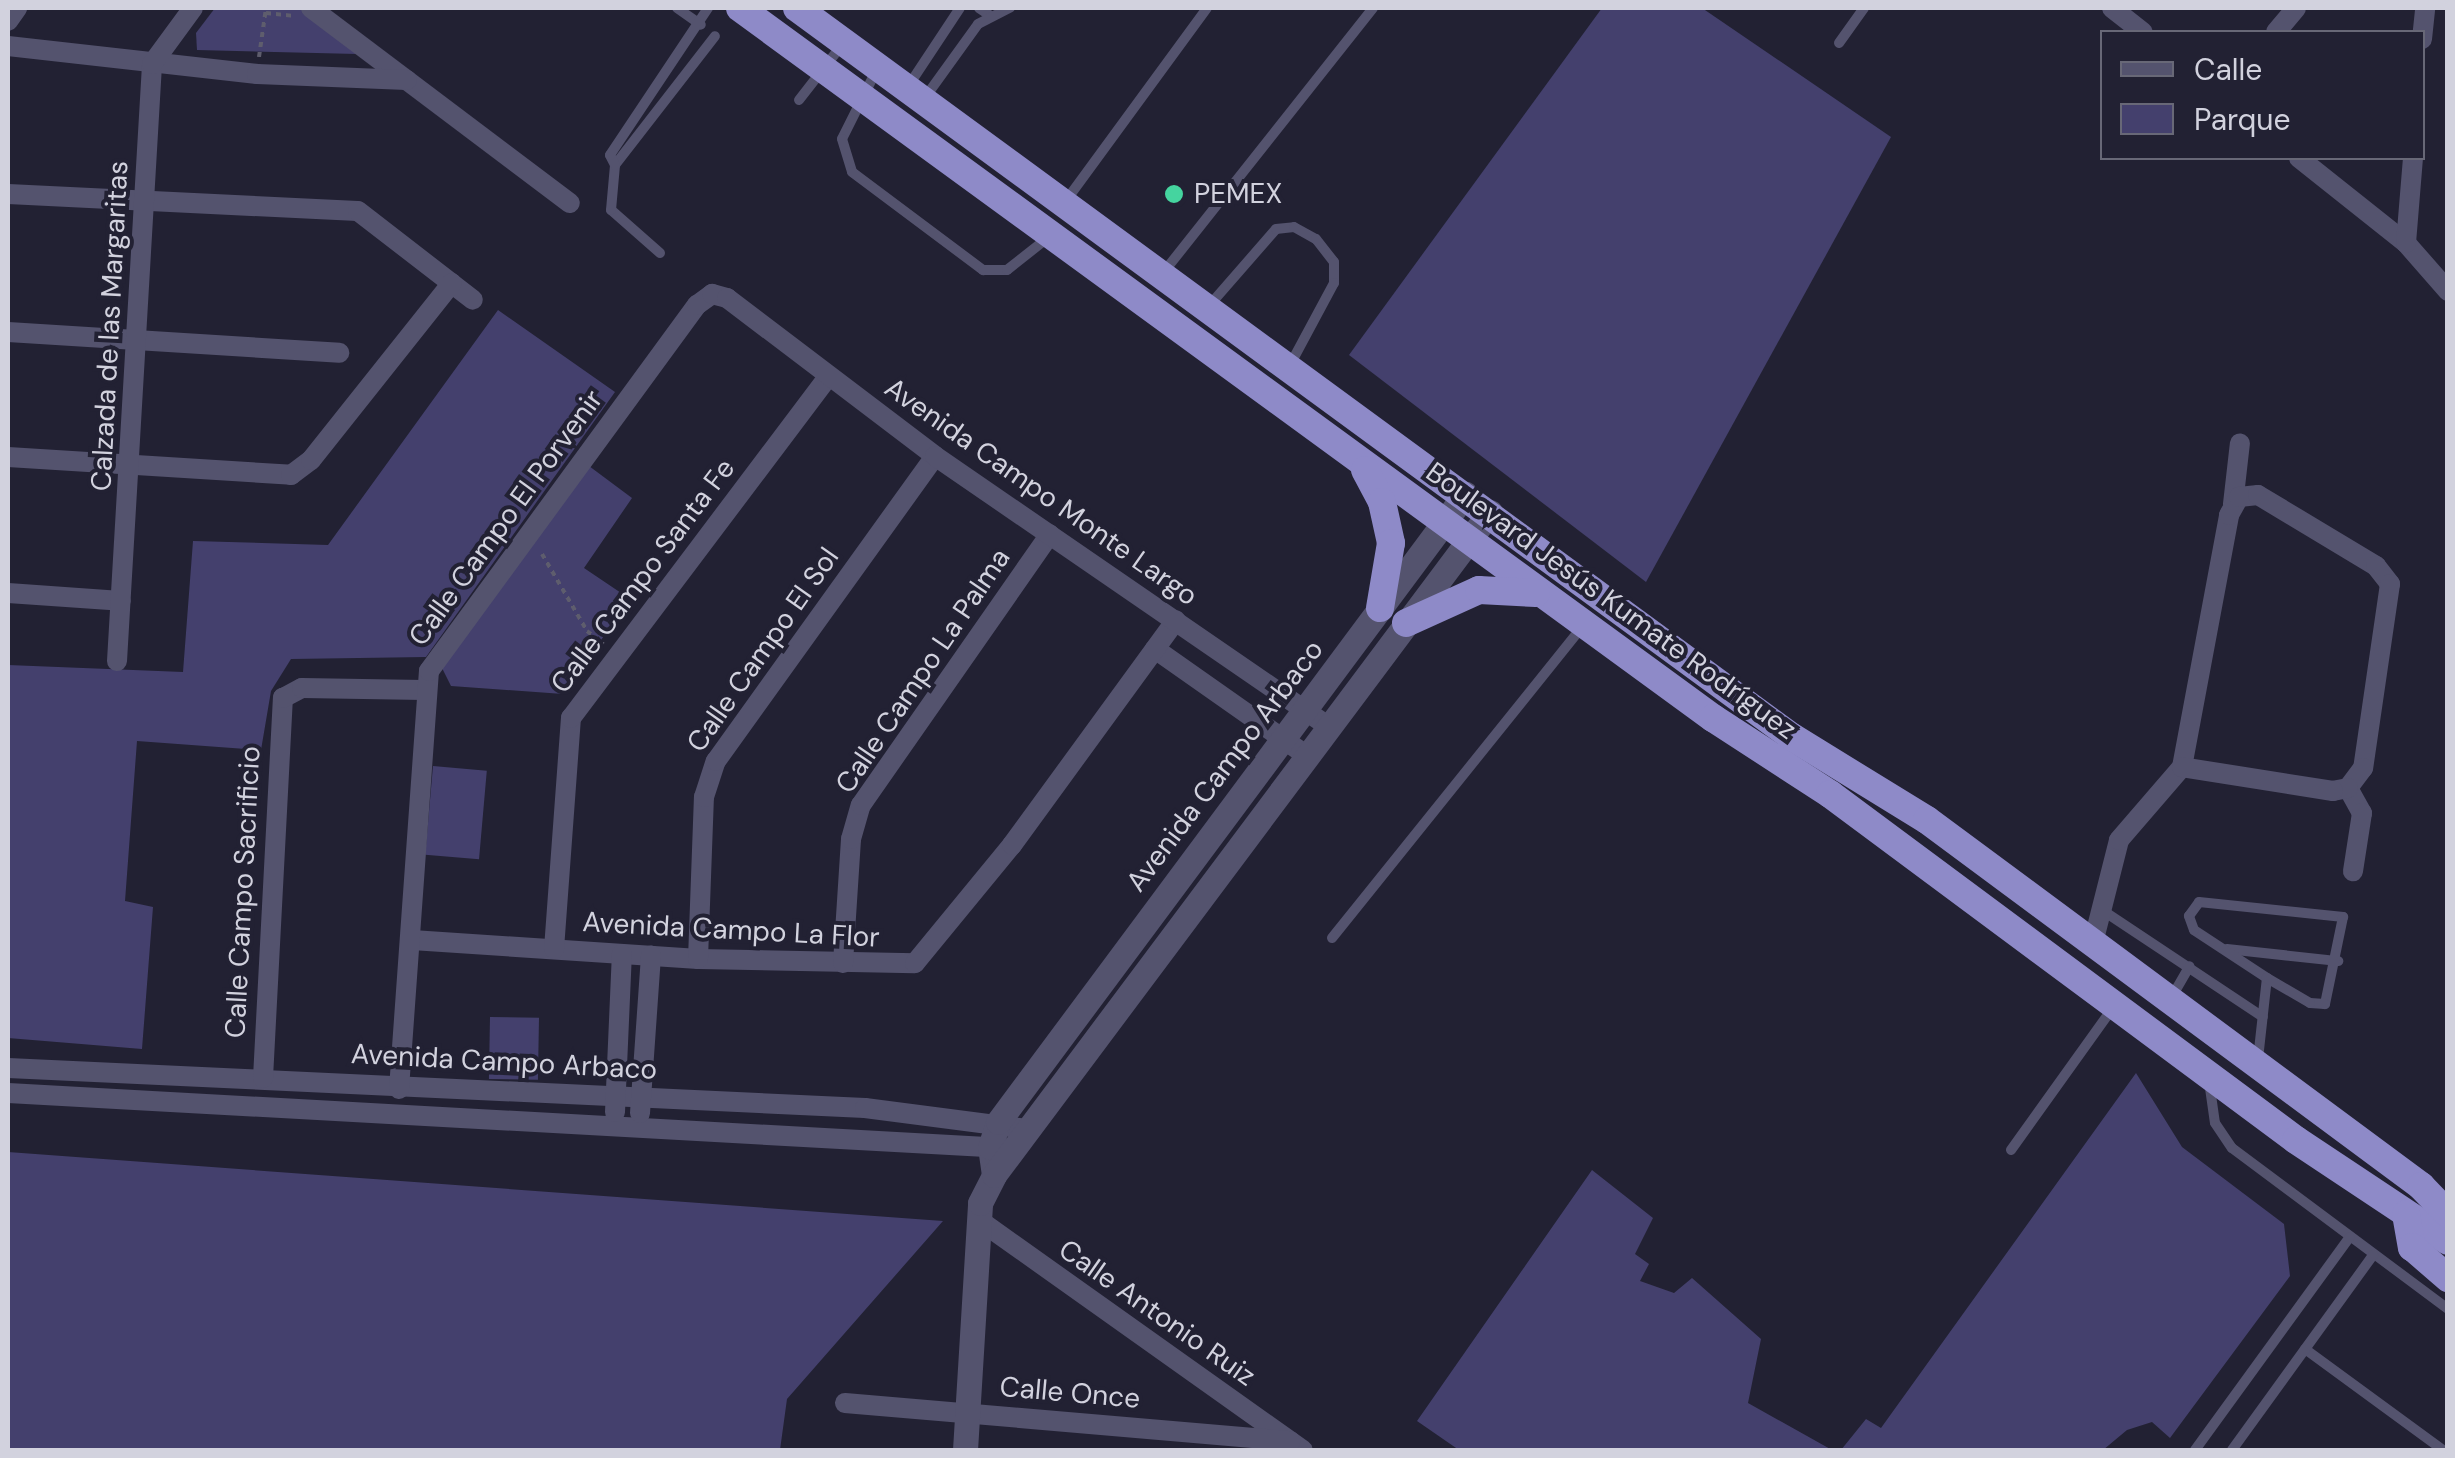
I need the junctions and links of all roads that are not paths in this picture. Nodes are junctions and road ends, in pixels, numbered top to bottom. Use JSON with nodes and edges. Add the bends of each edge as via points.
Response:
{"nodes":[{"id":1,"x":17,"y":8,"type":"edge"},
{"id":2,"x":193,"y":8,"type":"edge"},
{"id":3,"x":678,"y":8,"type":"edge"},
{"id":4,"x":708,"y":8,"type":"edge"},
{"id":5,"x":740,"y":8,"type":"edge"},
{"id":6,"x":796,"y":8,"type":"edge"},
{"id":7,"x":960,"y":8,"type":"edge"},
{"id":8,"x":978,"y":8,"type":"edge"},
{"id":9,"x":1010,"y":8,"type":"edge"},
{"id":10,"x":1207,"y":8,"type":"edge"},
{"id":11,"x":1374,"y":8,"type":"edge"},
{"id":12,"x":1864,"y":8,"type":"edge"},
{"id":13,"x":2112,"y":8,"type":"edge"},
{"id":14,"x":2296,"y":8,"type":"edge"},
{"id":15,"x":305,"y":12,"type":"edge"},
{"id":16,"x":991,"y":16,"type":"junction"},
{"id":17,"x":8,"y":20,"type":"edge"},
{"id":18,"x":702,"y":25,"type":"junction"},
{"id":19,"x":2140,"y":30,"type":"edge"},
{"id":20,"x":2278,"y":30,"type":"edge"},
{"id":21,"x":716,"y":36,"type":"dead end"},
{"id":22,"x":844,"y":42,"type":"junction"},
{"id":23,"x":1839,"y":42,"type":"dead end"},
{"id":24,"x":8,"y":46,"type":"edge"},
{"id":25,"x":152,"y":64,"type":"junction"},
{"id":26,"x":879,"y":67,"type":"junction"},
{"id":27,"x":823,"y":68,"type":"junction"},
{"id":28,"x":408,"y":80,"type":"junction"},
{"id":29,"x":916,"y":94,"type":"junction"},
{"id":30,"x":861,"y":96,"type":"junction"},
{"id":31,"x":799,"y":100,"type":"dead end"},
{"id":32,"x":2302,"y":160,"type":"edge"},
{"id":33,"x":2413,"y":160,"type":"edge"},
{"id":34,"x":615,"y":165,"type":"junction"},
{"id":35,"x":8,"y":194,"type":"edge"},
{"id":36,"x":146,"y":200,"type":"junction"},
{"id":37,"x":570,"y":203,"type":"dead end"},
{"id":38,"x":1065,"y":203,"type":"junction"},
{"id":39,"x":1051,"y":235,"type":"junction"},
{"id":40,"x":2406,"y":243,"type":"junction"},
{"id":41,"x":660,"y":253,"type":"dead end"},
{"id":42,"x":1162,"y":273,"type":"junction"},
{"id":43,"x":452,"y":283,"type":"junction"},
{"id":44,"x":2448,"y":291,"type":"edge"},
{"id":45,"x":727,"y":298,"type":"joint"},
{"id":46,"x":474,"y":300,"type":"dead end"},
{"id":47,"x":1208,"y":307,"type":"junction"},
{"id":48,"x":8,"y":332,"type":"edge"},
{"id":49,"x":138,"y":340,"type":"junction"},
{"id":50,"x":339,"y":353,"type":"dead end"},
{"id":51,"x":1290,"y":366,"type":"junction"},
{"id":52,"x":828,"y":377,"type":"junction"},
{"id":53,"x":2240,"y":443,"type":"dead end"},
{"id":54,"x":8,"y":456,"type":"edge"},
{"id":55,"x":935,"y":456,"type":"junction"},
{"id":56,"x":1359,"y":460,"type":"junction"},
{"id":57,"x":131,"y":464,"type":"junction"},
{"id":58,"x":1465,"y":494,"type":"junction"},
{"id":59,"x":2234,"y":504,"type":"junction"},
{"id":60,"x":1490,"y":512,"type":"junction"},
{"id":61,"x":1443,"y":522,"type":"junction"},
{"id":62,"x":1050,"y":534,"type":"junction"},
{"id":63,"x":1466,"y":539,"type":"junction"},
{"id":64,"x":8,"y":594,"type":"edge"},
{"id":65,"x":1543,"y":594,"type":"junction"},
{"id":66,"x":120,"y":601,"type":"junction"},
{"id":67,"x":1380,"y":608,"type":"junction"},
{"id":68,"x":1176,"y":620,"type":"junction"},
{"id":69,"x":1406,"y":622,"type":"junction"},
{"id":70,"x":1584,"y":625,"type":"junction"},
{"id":71,"x":1155,"y":649,"type":"junction"},
{"id":72,"x":118,"y":661,"type":"dead end"},
{"id":73,"x":424,"y":690,"type":"junction"},
{"id":74,"x":1305,"y":710,"type":"junction"},
{"id":75,"x":1328,"y":726,"type":"junction"},
{"id":76,"x":1283,"y":739,"type":"junction"},
{"id":77,"x":1307,"y":756,"type":"junction"},
{"id":78,"x":2182,"y":767,"type":"junction"},
{"id":79,"x":2348,"y":788,"type":"junction"},
{"id":80,"x":1926,"y":820,"type":"junction"},
{"id":81,"x":1904,"y":848,"type":"junction"},
{"id":82,"x":2353,"y":872,"type":"dead end"},
{"id":83,"x":2100,"y":909,"type":"junction"},
{"id":84,"x":1332,"y":938,"type":"dead end"},
{"id":85,"x":412,"y":940,"type":"junction"},
{"id":86,"x":2093,"y":943,"type":"junction"},
{"id":87,"x":2221,"y":949,"type":"junction"},
{"id":88,"x":554,"y":950,"type":"junction"},
{"id":89,"x":622,"y":954,"type":"junction"},
{"id":90,"x":651,"y":955,"type":"junction"},
{"id":91,"x":698,"y":958,"type":"junction"},
{"id":92,"x":2338,"y":961,"type":"junction"},
{"id":93,"x":843,"y":963,"type":"junction"},
{"id":94,"x":2190,"y":966,"type":"junction"},
{"id":95,"x":2267,"y":978,"type":"junction"},
{"id":96,"x":2170,"y":1000,"type":"junction"},
{"id":97,"x":2115,"y":1005,"type":"junction"},
{"id":98,"x":2263,"y":1017,"type":"junction"},
{"id":99,"x":2258,"y":1065,"type":"junction"},
{"id":100,"x":8,"y":1068,"type":"edge"},
{"id":101,"x":2209,"y":1075,"type":"junction"},
{"id":102,"x":262,"y":1078,"type":"junction"},
{"id":103,"x":400,"y":1089,"type":"junction"},
{"id":104,"x":8,"y":1093,"type":"edge"},
{"id":105,"x":616,"y":1099,"type":"junction"},
{"id":106,"x":642,"y":1100,"type":"junction"},
{"id":107,"x":614,"y":1124,"type":"junction"},
{"id":108,"x":639,"y":1125,"type":"junction"},
{"id":109,"x":1007,"y":1137,"type":"junction"},
{"id":110,"x":2011,"y":1150,"type":"dead end"},
{"id":111,"x":2434,"y":1191,"type":"edge"},
{"id":112,"x":2406,"y":1214,"type":"junction"},
{"id":113,"x":2448,"y":1214,"type":"edge"},
{"id":114,"x":980,"y":1220,"type":"junction"},
{"id":115,"x":2350,"y":1238,"type":"junction"},
{"id":116,"x":2448,"y":1240,"type":"edge"},
{"id":117,"x":2373,"y":1255,"type":"junction"},
{"id":118,"x":2448,"y":1278,"type":"edge"},
{"id":119,"x":2448,"y":1309,"type":"edge"},
{"id":120,"x":2306,"y":1349,"type":"junction"},
{"id":121,"x":845,"y":1404,"type":"dead end"},
{"id":122,"x":967,"y":1412,"type":"junction"},
{"id":123,"x":1296,"y":1446,"type":"edge"},
{"id":124,"x":2445,"y":1448,"type":"edge"},
{"id":125,"x":965,"y":1450,"type":"edge"},
{"id":126,"x":2194,"y":1450,"type":"edge"},
{"id":127,"x":2232,"y":1450,"type":"edge"}],
"edges":[{"from":1,"to":17,"type":"street"},
{"from":2,"to":25,"type":"street"},
{"from":3,"to":18,"type":"lane"},
{"from":4,"to":18,"type":"lane"},
{"from":5,"to":27,"type":"highway","name":"Boulevard Jesús Kumate Rodríguez"},
{"from":6,"to":22,"type":"highway","name":"Boulevard Jesús Kumate Rodríguez"},
{"from":7,"to":29,"type":"lane"},
{"from":8,"to":16,"type":"lane"},
{"from":9,"to":16,"type":"lane"},
{"from":10,"to":38,"type":"lane"},
{"from":11,"to":42,"type":"lane"},
{"from":12,"to":23,"type":"lane"},
{"from":13,"to":19,"type":"street"},
{"from":14,"to":20,"type":"street"},
{"from":15,"to":28,"type":"street"},
{"from":16,"to":29,"type":"lane"},
{"from":18,"to":34,"type":"lane","via":[[612,151]]},
{"from":21,"to":34,"type":"lane"},
{"from":22,"to":26,"type":"highway","name":"Boulevard Jesús Kumate Rodríguez"},
{"from":22,"to":27,"type":"lane"},
{"from":24,"to":25,"type":"street"},
{"from":25,"to":28,"type":"street"},
{"from":25,"to":36,"type":"street","name":"Calzada de las Margaritas"},
{"from":26,"to":29,"type":"highway","name":"Boulevard Jesús Kumate Rodríguez"},
{"from":26,"to":30,"type":"lane"},
{"from":27,"to":30,"type":"highway","name":"Boulevard Jesús Kumate Rodríguez"},
{"from":27,"to":31,"type":"lane"},
{"from":28,"to":37,"type":"street"},
{"from":29,"to":38,"type":"highway","name":"Boulevard Jesús Kumate Rodríguez"},
{"from":30,"to":39,"type":"highway","name":"Boulevard Jesús Kumate Rodríguez"},
{"from":30,"to":39,"type":"lane","via":[[842,139],[846,163],[971,264],[1007,270]]},
{"from":32,"to":40,"type":"street"},
{"from":33,"to":40,"type":"street"},
{"from":34,"to":41,"type":"lane","via":[[611,210]]},
{"from":35,"to":36,"type":"street"},
{"from":36,"to":43,"type":"street","via":[[358,211]]},
{"from":36,"to":49,"type":"street","name":"Calzada de las Margaritas"},
{"from":38,"to":42,"type":"highway","name":"Boulevard Jesús Kumate Rodríguez"},
{"from":39,"to":56,"type":"highway","name":"Boulevard Jesús Kumate Rodríguez"},
{"from":40,"to":44,"type":"street"},
{"from":42,"to":47,"type":"highway","name":"Boulevard Jesús Kumate Rodríguez"},
{"from":43,"to":46,"type":"street"},
{"from":43,"to":57,"type":"street","via":[[302,470],[277,476]]},
{"from":45,"to":52,"type":"street","name":"Avenida Campo Monte Largo"},
{"from":45,"to":73,"type":"street","name":"Calle Campo El Porvenir","via":[[712,294],[697,305],[436,656]]},
{"from":47,"to":51,"type":"highway","name":"Boulevard Jesús Kumate Rodríguez"},
{"from":47,"to":51,"type":"lane","via":[[1276,229],[1294,227],[1316,239],[1334,262],[1334,283]]},
{"from":48,"to":49,"type":"street"},
{"from":49,"to":50,"type":"street"},
{"from":49,"to":57,"type":"street","name":"Calzada de las Margaritas"},
{"from":51,"to":58,"type":"highway","name":"Boulevard Jesús Kumate Rodríguez"},
{"from":52,"to":55,"type":"street","name":"Avenida Campo Monte Largo"},
{"from":52,"to":88,"type":"street","name":"Calle Campo Santa Fe","via":[[615,652],[565,734]]},
{"from":53,"to":59,"type":"street"},
{"from":54,"to":57,"type":"street"},
{"from":55,"to":62,"type":"street","name":"Avenida Campo Monte Largo"},
{"from":55,"to":91,"type":"street","name":"Calle Campo El Sol","via":[[716,761],[704,797]]},
{"from":56,"to":61,"type":"highway","name":"Boulevard Jesús Kumate Rodríguez"},
{"from":56,"to":67,"type":"highway","via":[[1382,502],[1391,543]]},
{"from":57,"to":66,"type":"street","name":"Calzada de las Margaritas"},
{"from":58,"to":60,"type":"highway","name":"Boulevard Jesús Kumate Rodríguez"},
{"from":58,"to":61,"type":"street","name":"Avenida Campo Arbaco"},
{"from":59,"to":78,"type":"street"},
{"from":59,"to":79,"type":"street","via":[[2245,494],[2265,498],[2376,566],[2390,584],[2366,757]]},
{"from":60,"to":63,"type":"street"},
{"from":60,"to":80,"type":"highway","name":"Boulevard Jesús Kumate Rodríguez","via":[[1792,737]]},
{"from":61,"to":63,"type":"highway","name":"Boulevard Jesús Kumate Rodríguez"},
{"from":61,"to":67,"type":"street","name":"Avenida Campo Arbaco"},
{"from":62,"to":68,"type":"street","name":"Avenida Campo Monte Largo"},
{"from":62,"to":93,"type":"street","name":"Calle Campo La Palma","via":[[861,805],[851,840]]},
{"from":63,"to":65,"type":"highway","name":"Boulevard Jesús Kumate Rodríguez"},
{"from":63,"to":69,"type":"street"},
{"from":64,"to":66,"type":"street"},
{"from":65,"to":69,"type":"highway","via":[[1479,590]]},
{"from":65,"to":70,"type":"highway","name":"Boulevard Jesús Kumate Rodríguez"},
{"from":66,"to":72,"type":"street","name":"Calzada de las Margaritas"},
{"from":67,"to":74,"type":"street","name":"Avenida Campo Arbaco"},
{"from":68,"to":71,"type":"street","name":"Avenida Campo La Flor"},
{"from":68,"to":74,"type":"street","name":"Avenida Campo Monte Largo"},
{"from":69,"to":75,"type":"street"},
{"from":70,"to":81,"type":"highway","name":"Boulevard Jesús Kumate Rodríguez"},
{"from":70,"to":84,"type":"lane"},
{"from":71,"to":76,"type":"street"},
{"from":71,"to":93,"type":"street","name":"Avenida Campo La Flor","via":[[928,954],[899,966]]},
{"from":73,"to":85,"type":"street","name":"Calle Campo El Porvenir"},
{"from":73,"to":102,"type":"street","name":"Calle Campo Sacrificio","via":[[302,688],[291,690],[278,709]]},
{"from":74,"to":75,"type":"street","name":"Avenida Campo Monte Largo"},
{"from":74,"to":76,"type":"street","name":"Avenida Campo Arbaco"},
{"from":75,"to":77,"type":"street"},
{"from":76,"to":77,"type":"street"},
{"from":76,"to":109,"type":"street","name":"Avenida Campo Arbaco"},
{"from":77,"to":109,"type":"street"},
{"from":78,"to":79,"type":"street"},
{"from":78,"to":83,"type":"street","via":[[2126,826]]},
{"from":79,"to":82,"type":"street","via":[[2362,813]]},
{"from":80,"to":81,"type":"highway"},
{"from":80,"to":86,"type":"highway","name":"Boulevard Jesús Kumate Rodríguez"},
{"from":81,"to":97,"type":"highway","name":"Boulevard Jesús Kumate Rodríguez"},
{"from":83,"to":86,"type":"street"},
{"from":83,"to":94,"type":"lane"},
{"from":85,"to":88,"type":"street","name":"Avenida Campo La Flor"},
{"from":85,"to":103,"type":"street","name":"Calle Campo El Porvenir"},
{"from":86,"to":96,"type":"highway","name":"Boulevard Jesús Kumate Rodríguez"},
{"from":87,"to":92,"type":"lane"},
{"from":87,"to":92,"type":"lane","via":[[2190,924],[2199,902],[2340,916],[2346,926]]},
{"from":87,"to":95,"type":"lane"},
{"from":88,"to":89,"type":"street","name":"Avenida Campo La Flor"},
{"from":89,"to":90,"type":"street","name":"Avenida Campo La Flor"},
{"from":89,"to":105,"type":"street"},
{"from":90,"to":91,"type":"street","name":"Avenida Campo La Flor"},
{"from":90,"to":106,"type":"street"},
{"from":91,"to":93,"type":"street","name":"Avenida Campo La Flor"},
{"from":92,"to":95,"type":"lane","via":[[2321,1006]]},
{"from":94,"to":96,"type":"lane"},
{"from":94,"to":98,"type":"lane"},
{"from":95,"to":98,"type":"lane"},
{"from":96,"to":99,"type":"highway","name":"Boulevard Jesús Kumate Rodríguez"},
{"from":97,"to":101,"type":"highway","name":"Boulevard Jesús Kumate Rodríguez"},
{"from":97,"to":110,"type":"lane"},
{"from":98,"to":99,"type":"lane"},
{"from":99,"to":111,"type":"highway","name":"Boulevard Jesús Kumate Rodríguez"},
{"from":100,"to":102,"type":"street","name":"Avenida Campo Arbaco"},
{"from":101,"to":112,"type":"highway","name":"Boulevard Jesús Kumate Rodríguez"},
{"from":101,"to":115,"type":"lane","via":[[2214,1124],[2232,1148]]},
{"from":102,"to":103,"type":"street","name":"Avenida Campo Arbaco"},
{"from":103,"to":105,"type":"street","name":"Avenida Campo Arbaco"},
{"from":104,"to":107,"type":"street","name":"Avenida Campo Arbaco"},
{"from":105,"to":106,"type":"street","name":"Avenida Campo Arbaco"},
{"from":105,"to":107,"type":"street"},
{"from":106,"to":108,"type":"street"},
{"from":106,"to":109,"type":"street","name":"Avenida Campo Arbaco","via":[[865,1108]]},
{"from":107,"to":108,"type":"street","name":"Avenida Campo Arbaco"},
{"from":108,"to":109,"type":"street","name":"Avenida Campo Arbaco"},
{"from":109,"to":114,"type":"street"},
{"from":111,"to":113,"type":"highway","name":"Boulevard Jesús Kumate Rodríguez"},
{"from":112,"to":116,"type":"highway","name":"Boulevard Jesús Kumate Rodríguez"},
{"from":112,"to":118,"type":"highway","via":[[2412,1247]]},
{"from":114,"to":122,"type":"street"},
{"from":114,"to":123,"type":"street","name":"Calle Antonio Ruiz"},
{"from":115,"to":117,"type":"lane"},
{"from":115,"to":126,"type":"lane"},
{"from":117,"to":119,"type":"lane"},
{"from":117,"to":120,"type":"lane"},
{"from":120,"to":124,"type":"lane"},
{"from":120,"to":127,"type":"lane"},
{"from":121,"to":122,"type":"street","name":"Calle Once"},
{"from":122,"to":123,"type":"street","name":"Calle Once"},
{"from":122,"to":125,"type":"street"}]}
